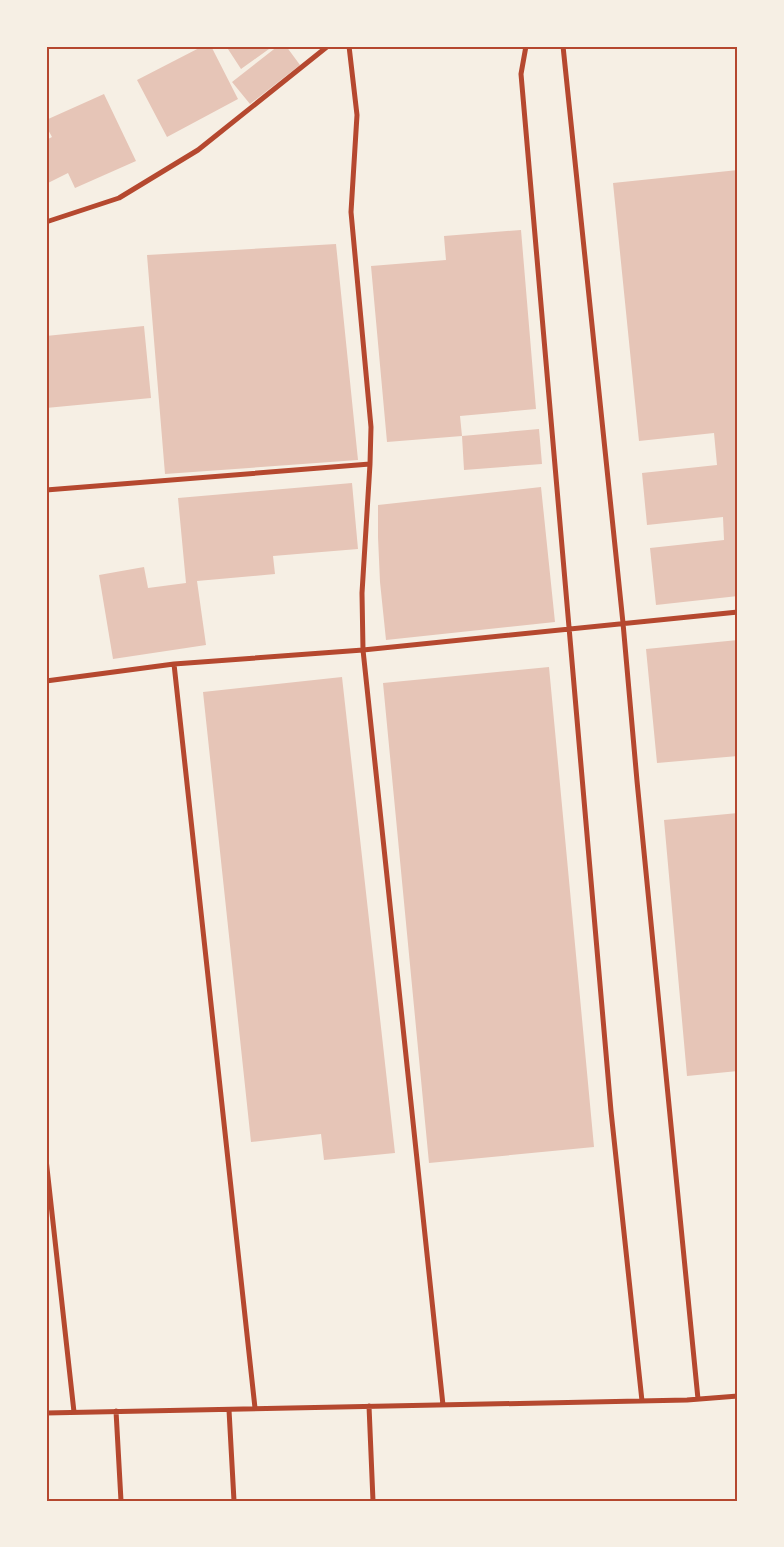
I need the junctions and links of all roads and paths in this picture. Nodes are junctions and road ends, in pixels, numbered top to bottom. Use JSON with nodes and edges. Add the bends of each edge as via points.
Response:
{"nodes":[{"id":1,"x":349,"y":46,"type":"edge"},
{"id":2,"x":526,"y":46,"type":"edge"},
{"id":3,"x":563,"y":46,"type":"edge"},
{"id":4,"x":326,"y":47,"type":"edge"},
{"id":5,"x":46,"y":222,"type":"edge"},
{"id":6,"x":370,"y":464,"type":"junction"},
{"id":7,"x":46,"y":490,"type":"edge"},
{"id":8,"x":738,"y":612,"type":"edge"},
{"id":9,"x":623,"y":623,"type":"junction"},
{"id":10,"x":568,"y":629,"type":"junction"},
{"id":11,"x":363,"y":650,"type":"junction"},
{"id":12,"x":174,"y":664,"type":"junction"},
{"id":13,"x":46,"y":681,"type":"edge"},
{"id":14,"x":46,"y":1160,"type":"edge"},
{"id":15,"x":738,"y":1396,"type":"edge"},
{"id":16,"x":698,"y":1399,"type":"junction"},
{"id":17,"x":642,"y":1401,"type":"junction"},
{"id":18,"x":443,"y":1405,"type":"junction"},
{"id":19,"x":369,"y":1406,"type":"junction"},
{"id":20,"x":255,"y":1408,"type":"junction"},
{"id":21,"x":229,"y":1410,"type":"junction"},
{"id":22,"x":116,"y":1411,"type":"junction"},
{"id":23,"x":74,"y":1412,"type":"junction"},
{"id":24,"x":46,"y":1413,"type":"edge"},
{"id":25,"x":121,"y":1501,"type":"edge"},
{"id":26,"x":234,"y":1501,"type":"edge"},
{"id":27,"x":373,"y":1501,"type":"edge"}],
"edges":[{"from":1,"to":6,"type":"street","via":[[357,115],[351,212],[371,427]]},
{"from":2,"to":10,"type":"street","via":[[521,74]]},
{"from":3,"to":9,"type":"street"},
{"from":4,"to":5,"type":"street","via":[[198,150],[119,198]]},
{"from":6,"to":7,"type":"street"},
{"from":6,"to":11,"type":"street","via":[[362,592]]},
{"from":8,"to":9,"type":"street"},
{"from":9,"to":10,"type":"street"},
{"from":9,"to":16,"type":"street"},
{"from":10,"to":11,"type":"street"},
{"from":10,"to":17,"type":"street","via":[[611,1111]]},
{"from":11,"to":12,"type":"street"},
{"from":11,"to":18,"type":"street"},
{"from":12,"to":13,"type":"street"},
{"from":12,"to":20,"type":"street"},
{"from":14,"to":23,"type":"street"},
{"from":15,"to":16,"type":"street"},
{"from":16,"to":17,"type":"street"},
{"from":17,"to":18,"type":"street"},
{"from":18,"to":19,"type":"street"},
{"from":19,"to":20,"type":"street"},
{"from":19,"to":27,"type":"street"},
{"from":20,"to":21,"type":"street"},
{"from":21,"to":22,"type":"street"},
{"from":21,"to":26,"type":"street"},
{"from":22,"to":23,"type":"street"},
{"from":22,"to":25,"type":"street"},
{"from":23,"to":24,"type":"street"}]}
